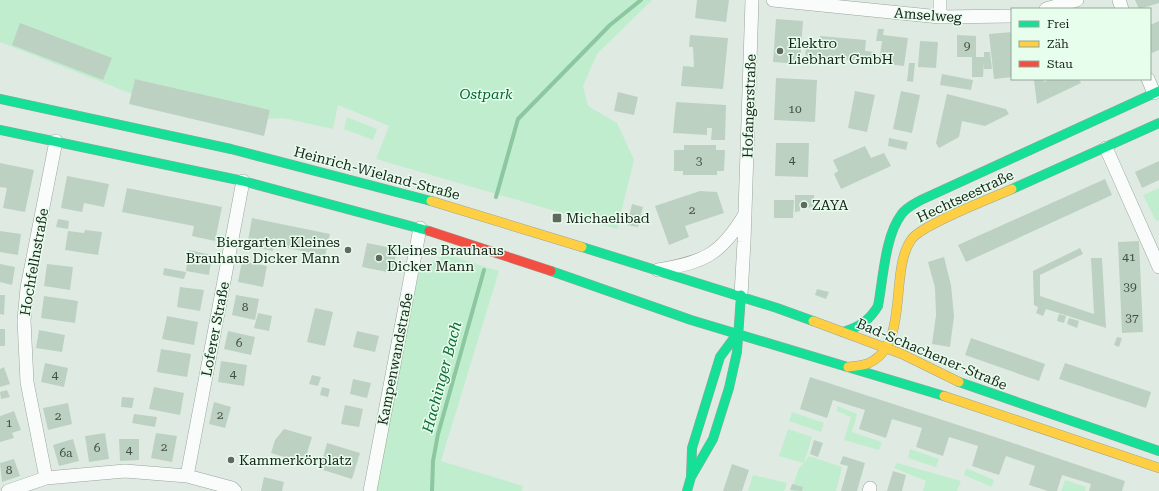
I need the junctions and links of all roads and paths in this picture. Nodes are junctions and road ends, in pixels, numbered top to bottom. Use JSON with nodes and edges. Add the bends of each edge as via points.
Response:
{"nodes":[{"id":1,"x":752,"y":0,"type":"edge"},
{"id":2,"x":773,"y":0,"type":"edge"},
{"id":3,"x":940,"y":0,"type":"edge"},
{"id":4,"x":1077,"y":0,"type":"edge"},
{"id":5,"x":1049,"y":8,"type":"edge"},
{"id":6,"x":1011,"y":16,"type":"edge"},
{"id":7,"x":940,"y":17,"type":"junction"},
{"id":8,"x":1149,"y":80,"type":"edge"},
{"id":9,"x":1157,"y":92,"type":"edge"},
{"id":10,"x":0,"y":99,"type":"edge"},
{"id":11,"x":1159,"y":123,"type":"edge"},
{"id":12,"x":0,"y":130,"type":"edge"},
{"id":13,"x":56,"y":142,"type":"junction"},
{"id":14,"x":1106,"y":148,"type":"junction"},
{"id":15,"x":243,"y":182,"type":"junction"},
{"id":16,"x":745,"y":212,"type":"junction"},
{"id":17,"x":420,"y":228,"type":"junction"},
{"id":18,"x":1159,"y":267,"type":"edge"},
{"id":19,"x":658,"y":270,"type":"junction"},
{"id":20,"x":741,"y":295,"type":"junction"},
{"id":21,"x":843,"y":332,"type":"junction"},
{"id":22,"x":736,"y":334,"type":"junction"},
{"id":23,"x":853,"y":336,"type":"junction"},
{"id":24,"x":860,"y":348,"type":"dead end"},
{"id":25,"x":887,"y":348,"type":"junction"},
{"id":26,"x":859,"y":359,"type":"dead end"},
{"id":27,"x":843,"y":367,"type":"junction"},
{"id":28,"x":1159,"y":451,"type":"edge"},
{"id":29,"x":1159,"y":468,"type":"edge"},
{"id":30,"x":187,"y":476,"type":"junction"},
{"id":31,"x":691,"y":477,"type":"junction"},
{"id":32,"x":46,"y":478,"type":"junction"},
{"id":33,"x":8,"y":491,"type":"edge"},
{"id":34,"x":235,"y":491,"type":"edge"},
{"id":35,"x":370,"y":491,"type":"edge"},
{"id":36,"x":687,"y":491,"type":"edge"}],
"edges":[{"from":1,"to":16,"type":"street","name":"Hofangerstraße"},
{"from":2,"to":7,"type":"street","name":"Amselweg"},
{"from":3,"to":7,"type":"street"},
{"from":4,"to":5,"type":"street"},
{"from":6,"to":7,"type":"street","name":"Amselweg"},
{"from":8,"to":9,"type":"street"},
{"from":9,"to":21,"type":"main road","name":"Hechtseestraße","via":[[927,197],[906,209],[894,230],[878,306],[872,317],[859,327]]},
{"from":10,"to":19,"type":"main road","name":"Heinrich-Wieland-Straße","via":[[287,163],[445,205]]},
{"from":11,"to":14,"type":"main road","name":"Hechtseestraße"},
{"from":12,"to":13,"type":"main road"},
{"from":13,"to":15,"type":"main road"},
{"from":13,"to":32,"type":"street","name":"Hochfellnstraße","via":[[27,288],[24,320],[27,382]]},
{"from":14,"to":18,"type":"street"},
{"from":14,"to":25,"type":"main road","name":"Hechtseestraße","via":[[927,227],[911,239],[905,254],[894,326]]},
{"from":15,"to":17,"type":"main road"},
{"from":15,"to":30,"type":"street","name":"Loferer Straße"},
{"from":16,"to":19,"type":"street","via":[[728,239],[711,255],[692,263]]},
{"from":16,"to":20,"type":"street","name":"Hofangerstraße"},
{"from":17,"to":22,"type":"main road"},
{"from":17,"to":35,"type":"street","name":"Kampenwandstraße"},
{"from":19,"to":20,"type":"main road","name":"Heinrich-Wieland-Straße"},
{"from":20,"to":21,"type":"main road","name":"Bad-Schachener-Straße"},
{"from":20,"to":22,"type":"main road"},
{"from":21,"to":23,"type":"main road","name":"Bad-Schachener-Straße"},
{"from":22,"to":27,"type":"main road","name":"Bad-Schachener-Straße"},
{"from":22,"to":31,"type":"main road","via":[[737,352],[734,368],[713,439]]},
{"from":22,"to":31,"type":"main road","via":[[720,358],[692,448]]},
{"from":23,"to":24,"type":"main road"},
{"from":23,"to":25,"type":"main road","name":"Bad-Schachener-Straße"},
{"from":25,"to":27,"type":"main road","via":[[862,367]]},
{"from":25,"to":28,"type":"main road","name":"Bad-Schachener-Straße","via":[[964,385]]},
{"from":26,"to":27,"type":"main road"},
{"from":27,"to":29,"type":"main road","name":"Bad-Schachener-Straße","via":[[954,399]]},
{"from":30,"to":32,"type":"street","via":[[125,471]]},
{"from":30,"to":34,"type":"street"},
{"from":31,"to":36,"type":"main road"},
{"from":32,"to":33,"type":"street"}]}
